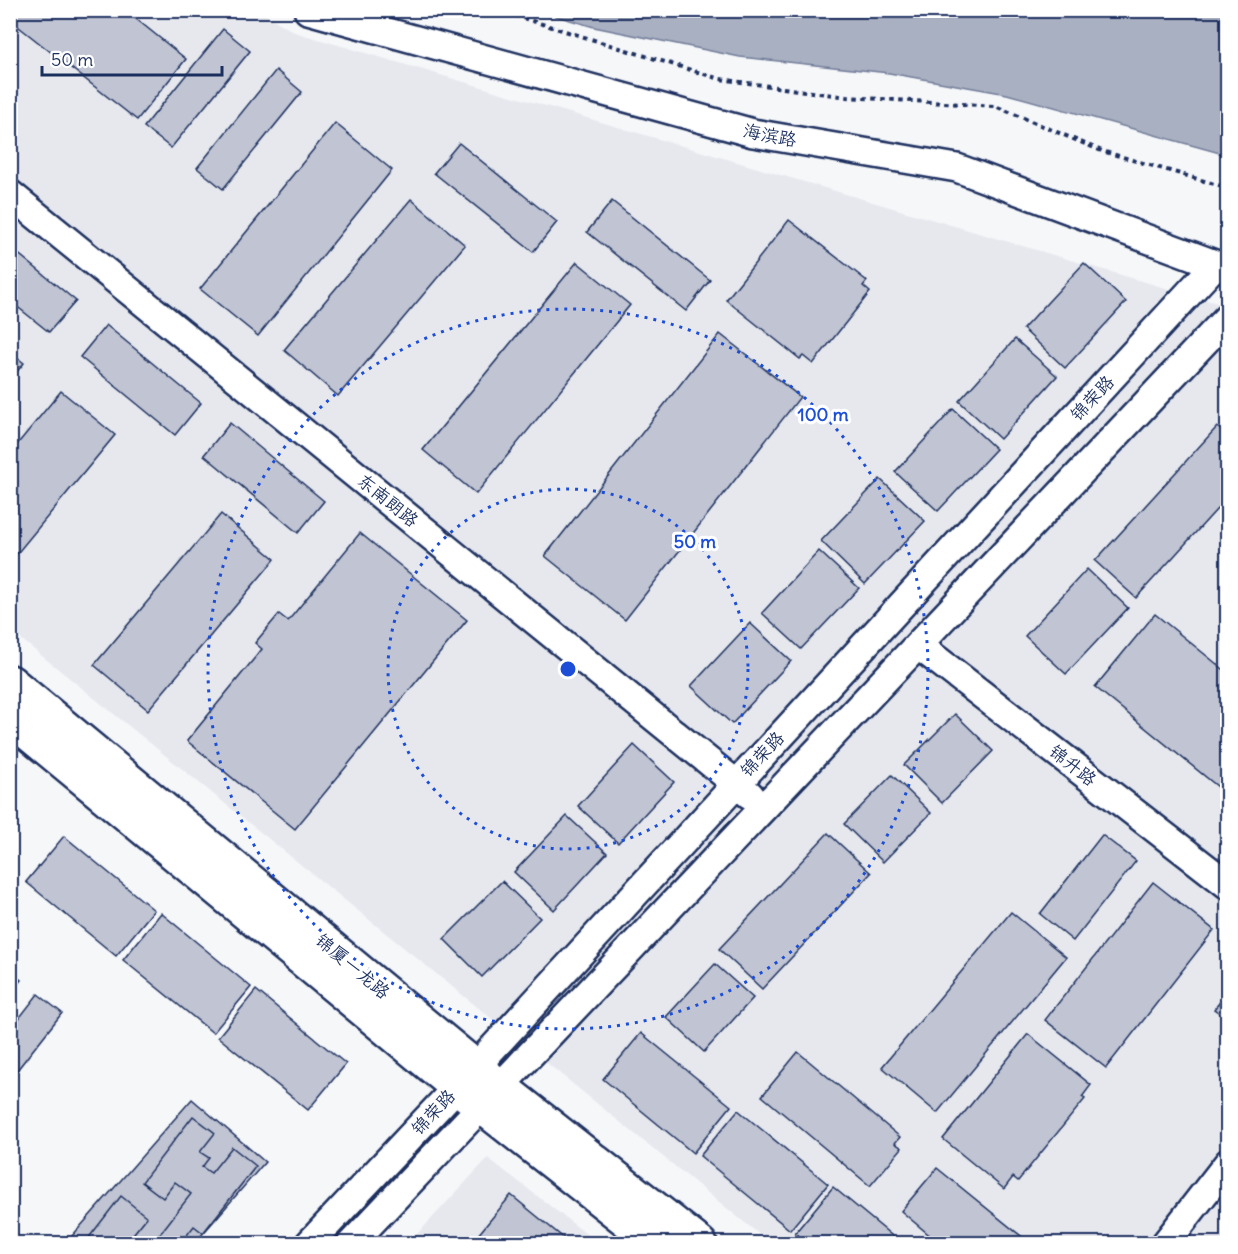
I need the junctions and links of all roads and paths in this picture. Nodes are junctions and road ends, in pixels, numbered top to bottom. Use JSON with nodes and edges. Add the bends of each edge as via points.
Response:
{"nodes":[{"id":1,"x":308,"y":10,"type":"edge"},
{"id":2,"x":497,"y":10,"type":"edge"},
{"id":3,"x":1227,"y":188,"type":"edge"},
{"id":4,"x":10,"y":194,"type":"edge"},
{"id":5,"x":1221,"y":267,"type":"edge"},
{"id":6,"x":1227,"y":317,"type":"edge"},
{"id":7,"x":918,"y":645,"type":"junction"},
{"id":8,"x":10,"y":682,"type":"edge"},
{"id":9,"x":10,"y":718,"type":"edge"},
{"id":10,"x":735,"y":783,"type":"junction"},
{"id":11,"x":765,"y":807,"type":"junction"},
{"id":12,"x":1227,"y":885,"type":"edge"},
{"id":13,"x":478,"y":1087,"type":"junction"},
{"id":14,"x":1227,"y":1163,"type":"edge"},
{"id":15,"x":309,"y":1244,"type":"edge"},
{"id":16,"x":351,"y":1244,"type":"edge"},
{"id":17,"x":657,"y":1244,"type":"edge"},
{"id":18,"x":700,"y":1244,"type":"edge"},
{"id":19,"x":1165,"y":1244,"type":"edge"}],
"edges":[{"from":1,"to":5,"type":"street","name":"海滨路","via":[[753,133],[957,168]]},
{"from":2,"to":3,"type":"path","via":[[720,79],[847,97],[995,106],[1102,151]]},
{"from":4,"to":10,"type":"street","name":"东南朗路"},
{"from":5,"to":10,"type":"street","name":"锦荣路"},
{"from":6,"to":7,"type":"street","name":"锦荣路"},
{"from":7,"to":11,"type":"street","name":"锦荣路"},
{"from":7,"to":12,"type":"street","name":"锦升路"},
{"from":8,"to":13,"type":"street","name":"锦厦一龙路"},
{"from":9,"to":13,"type":"street","name":"锦厦一龙路"},
{"from":10,"to":11,"type":"street","name":"东南朗路"},
{"from":10,"to":13,"type":"street","name":"锦荣路"},
{"from":11,"to":13,"type":"street","name":"锦荣路"},
{"from":13,"to":15,"type":"street","name":"锦荣路"},
{"from":13,"to":16,"type":"street","name":"锦荣路"},
{"from":13,"to":17,"type":"street","name":"锦厦一龙路"},
{"from":13,"to":18,"type":"street","name":"锦厦一龙路"},
{"from":14,"to":19,"type":"street"}]}
